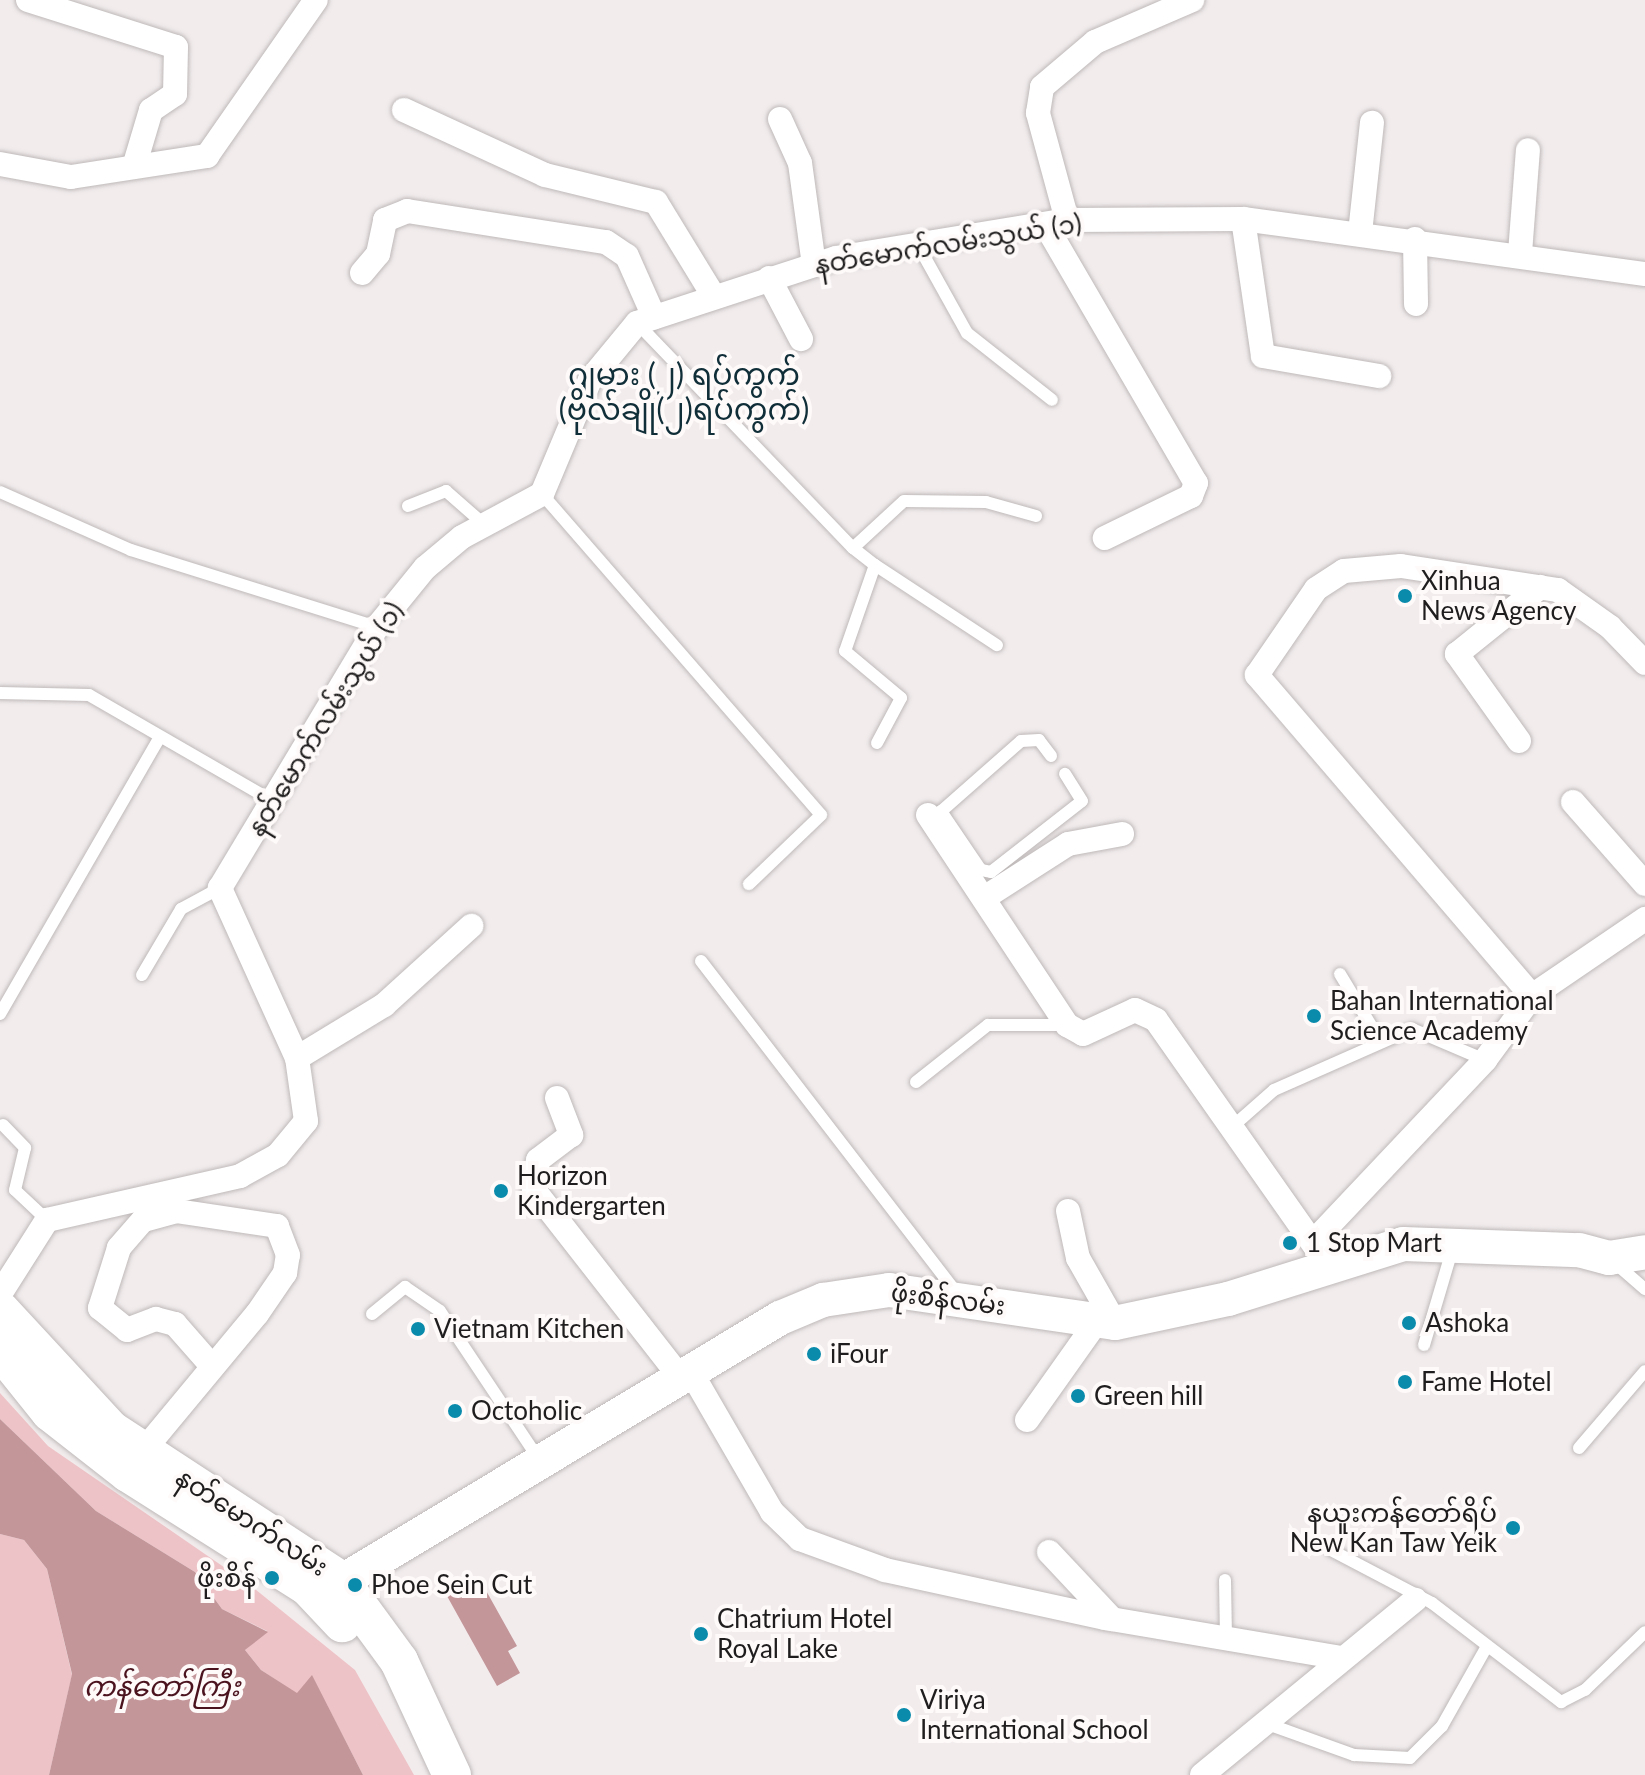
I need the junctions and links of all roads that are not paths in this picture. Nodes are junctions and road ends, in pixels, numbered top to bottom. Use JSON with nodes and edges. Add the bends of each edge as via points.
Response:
{"nodes":[{"id":1,"x":28,"y":0,"type":"edge"},
{"id":2,"x":316,"y":0,"type":"edge"},
{"id":3,"x":1192,"y":0,"type":"edge"},
{"id":4,"x":404,"y":110,"type":"dead end"},
{"id":5,"x":780,"y":119,"type":"dead end"},
{"id":6,"x":1372,"y":123,"type":"dead end"},
{"id":7,"x":1528,"y":150,"type":"dead end"},
{"id":8,"x":0,"y":164,"type":"edge"},
{"id":9,"x":134,"y":167,"type":"junction"},
{"id":10,"x":1243,"y":219,"type":"junction"},
{"id":11,"x":1056,"y":222,"type":"junction"},
{"id":12,"x":1360,"y":233,"type":"junction"},
{"id":13,"x":1415,"y":239,"type":"junction"},
{"id":14,"x":918,"y":245,"type":"junction"},
{"id":15,"x":1520,"y":253,"type":"junction"},
{"id":16,"x":814,"y":265,"type":"junction"},
{"id":17,"x":362,"y":273,"type":"dead end"},
{"id":18,"x":1645,"y":274,"type":"edge"},
{"id":19,"x":769,"y":278,"type":"junction"},
{"id":20,"x":713,"y":295,"type":"junction"},
{"id":21,"x":1416,"y":304,"type":"dead end"},
{"id":22,"x":645,"y":320,"type":"junction"},
{"id":23,"x":801,"y":339,"type":"dead end"},
{"id":24,"x":1379,"y":376,"type":"dead end"},
{"id":25,"x":1052,"y":400,"type":"dead end"},
{"id":26,"x":0,"y":492,"type":"edge"},
{"id":27,"x":542,"y":494,"type":"junction"},
{"id":28,"x":408,"y":506,"type":"dead end"},
{"id":29,"x":1036,"y":516,"type":"dead end"},
{"id":30,"x":486,"y":526,"type":"junction"},
{"id":31,"x":1105,"y":538,"type":"dead end"},
{"id":32,"x":853,"y":548,"type":"junction"},
{"id":33,"x":875,"y":565,"type":"junction"},
{"id":34,"x":1540,"y":587,"type":"junction"},
{"id":35,"x":377,"y":627,"type":"junction"},
{"id":36,"x":997,"y":645,"type":"dead end"},
{"id":37,"x":1645,"y":663,"type":"edge"},
{"id":38,"x":0,"y":693,"type":"edge"},
{"id":39,"x":159,"y":739,"type":"junction"},
{"id":40,"x":1519,"y":741,"type":"dead end"},
{"id":41,"x":877,"y":743,"type":"dead end"},
{"id":42,"x":1051,"y":756,"type":"dead end"},
{"id":43,"x":1065,"y":774,"type":"dead end"},
{"id":44,"x":271,"y":800,"type":"junction"},
{"id":45,"x":1573,"y":802,"type":"dead end"},
{"id":46,"x":933,"y":815,"type":"junction"},
{"id":47,"x":1122,"y":834,"type":"dead end"},
{"id":48,"x":749,"y":884,"type":"dead end"},
{"id":49,"x":1645,"y":884,"type":"edge"},
{"id":50,"x":220,"y":888,"type":"junction"},
{"id":51,"x":984,"y":898,"type":"junction"},
{"id":52,"x":1645,"y":919,"type":"edge"},
{"id":53,"x":471,"y":926,"type":"dead end"},
{"id":54,"x":701,"y":961,"type":"dead end"},
{"id":55,"x":1340,"y":974,"type":"dead end"},
{"id":56,"x":142,"y":975,"type":"dead end"},
{"id":57,"x":1532,"y":996,"type":"junction"},
{"id":58,"x":0,"y":1014,"type":"edge"},
{"id":59,"x":1067,"y":1025,"type":"junction"},
{"id":60,"x":1381,"y":1042,"type":"junction"},
{"id":61,"x":297,"y":1058,"type":"junction"},
{"id":62,"x":1485,"y":1060,"type":"junction"},
{"id":63,"x":916,"y":1082,"type":"dead end"},
{"id":64,"x":557,"y":1098,"type":"dead end"},
{"id":65,"x":3,"y":1125,"type":"dead end"},
{"id":66,"x":1232,"y":1127,"type":"junction"},
{"id":67,"x":1068,"y":1211,"type":"dead end"},
{"id":68,"x":47,"y":1220,"type":"junction"},
{"id":69,"x":1454,"y":1244,"type":"junction"},
{"id":70,"x":1645,"y":1252,"type":"edge"},
{"id":71,"x":1322,"y":1253,"type":"junction"},
{"id":72,"x":1609,"y":1258,"type":"junction"},
{"id":73,"x":1645,"y":1289,"type":"edge"},
{"id":74,"x":0,"y":1294,"type":"edge"},
{"id":75,"x":962,"y":1298,"type":"junction"},
{"id":76,"x":0,"y":1310,"type":"edge"},
{"id":77,"x":372,"y":1314,"type":"dead end"},
{"id":78,"x":1105,"y":1323,"type":"junction"},
{"id":79,"x":1424,"y":1345,"type":"dead end"},
{"id":80,"x":0,"y":1350,"type":"edge"},
{"id":81,"x":211,"y":1365,"type":"junction"},
{"id":82,"x":1645,"y":1371,"type":"edge"},
{"id":83,"x":686,"y":1375,"type":"junction"},
{"id":84,"x":1027,"y":1420,"type":"dead end"},
{"id":85,"x":1579,"y":1448,"type":"dead end"},
{"id":86,"x":134,"y":1462,"type":"junction"},
{"id":87,"x":541,"y":1462,"type":"junction"},
{"id":88,"x":1331,"y":1550,"type":"dead end"},
{"id":89,"x":1049,"y":1552,"type":"dead end"},
{"id":90,"x":1225,"y":1580,"type":"dead end"},
{"id":91,"x":328,"y":1587,"type":"junction"},
{"id":92,"x":1415,"y":1600,"type":"junction"},
{"id":93,"x":1112,"y":1619,"type":"junction"},
{"id":94,"x":1645,"y":1632,"type":"edge"},
{"id":95,"x":1226,"y":1639,"type":"junction"},
{"id":96,"x":1486,"y":1648,"type":"junction"},
{"id":97,"x":1342,"y":1658,"type":"junction"},
{"id":98,"x":416,"y":1715,"type":"junction"},
{"id":99,"x":1265,"y":1723,"type":"junction"},
{"id":100,"x":429,"y":1775,"type":"edge"},
{"id":101,"x":452,"y":1775,"type":"edge"},
{"id":102,"x":1202,"y":1775,"type":"edge"}],
"edges":[{"from":1,"to":9,"type":"street","via":[[176,47],[175,94],[151,110]]},
{"from":2,"to":9,"type":"street","via":[[218,148],[207,156]]},
{"from":3,"to":11,"type":"street","via":[[1095,42],[1042,87],[1038,113]]},
{"from":4,"to":20,"type":"street","via":[[545,175],[656,202]]},
{"from":5,"to":16,"type":"street","via":[[800,163]]},
{"from":6,"to":12,"type":"street"},
{"from":7,"to":15,"type":"street"},
{"from":8,"to":9,"type":"street","via":[[71,177]]},
{"from":10,"to":11,"type":"street","name":"နတ်မောက်လမ်းသွယ် (၁)"},
{"from":10,"to":12,"type":"street","name":"နတ်မောက်လမ်းသွယ် (၁)"},
{"from":10,"to":24,"type":"street","via":[[1263,356]]},
{"from":11,"to":14,"type":"street","name":"နတ်မောက်လမ်းသွယ် (၁)"},
{"from":11,"to":31,"type":"street","via":[[1196,483],[1191,496]]},
{"from":12,"to":13,"type":"street","name":"နတ်မောက်လမ်းသွယ် (၁)"},
{"from":13,"to":15,"type":"street","name":"နတ်မောက်လမ်းသွယ် (၁)"},
{"from":13,"to":21,"type":"street"},
{"from":14,"to":16,"type":"street","name":"နတ်မောက်လမ်းသွယ် (၁)"},
{"from":14,"to":25,"type":"lane","via":[[967,333]]},
{"from":15,"to":18,"type":"street","name":"နတ်မောက်လမ်းသွယ် (၁)"},
{"from":16,"to":19,"type":"street","name":"နတ်မောက်လမ်းသွယ် (၁)"},
{"from":17,"to":22,"type":"street","via":[[378,254],[385,220],[407,211],[606,242],[627,256]]},
{"from":19,"to":20,"type":"street","name":"နတ်မောက်လမ်းသွယ် (၁)"},
{"from":19,"to":23,"type":"street"},
{"from":20,"to":22,"type":"street","name":"နတ်မောက်လမ်းသွယ် (၁)"},
{"from":22,"to":27,"type":"street","via":[[590,380]]},
{"from":22,"to":32,"type":"lane"},
{"from":26,"to":35,"type":"lane","via":[[131,550]]},
{"from":27,"to":30,"type":"street","name":"နတ်မောက်လမ်းသွယ် (၁)"},
{"from":27,"to":48,"type":"lane","via":[[821,815]]},
{"from":28,"to":30,"type":"lane","via":[[446,491]]},
{"from":29,"to":32,"type":"lane","via":[[986,502],[904,501]]},
{"from":30,"to":35,"type":"street","name":"နတ်မောက်လမ်းသွယ် (၁)","via":[[425,568]]},
{"from":32,"to":33,"type":"lane"},
{"from":33,"to":36,"type":"lane"},
{"from":33,"to":41,"type":"lane","via":[[845,651],[901,698]]},
{"from":34,"to":37,"type":"street","via":[[1572,597]]},
{"from":34,"to":40,"type":"street","via":[[1457,654]]},
{"from":34,"to":57,"type":"street","via":[[1447,569],[1344,571],[1316,589],[1257,675]]},
{"from":35,"to":44,"type":"street","name":"နတ်မောက်လမ်းသွယ် (၁)"},
{"from":38,"to":39,"type":"lane","via":[[89,695]]},
{"from":39,"to":44,"type":"lane"},
{"from":39,"to":58,"type":"lane"},
{"from":42,"to":46,"type":"lane","via":[[1039,740],[1021,741]]},
{"from":43,"to":46,"type":"lane","via":[[1082,801],[991,872],[981,870]]},
{"from":44,"to":50,"type":"street","name":"နတ်မောက်လမ်းသွယ် (၁)"},
{"from":45,"to":49,"type":"street"},
{"from":46,"to":51,"type":"street"},
{"from":47,"to":51,"type":"street","via":[[1068,844]]},
{"from":50,"to":56,"type":"lane","via":[[181,909]]},
{"from":50,"to":61,"type":"street"},
{"from":51,"to":59,"type":"street"},
{"from":52,"to":57,"type":"street"},
{"from":53,"to":61,"type":"street","via":[[384,1005]]},
{"from":54,"to":75,"type":"lane"},
{"from":55,"to":60,"type":"lane"},
{"from":57,"to":62,"type":"street"},
{"from":59,"to":63,"type":"lane","via":[[988,1025]]},
{"from":59,"to":66,"type":"street","via":[[1083,1034],[1135,1010],[1156,1020]]},
{"from":60,"to":62,"type":"lane","via":[[1412,1029]]},
{"from":60,"to":66,"type":"lane","via":[[1274,1090]]},
{"from":61,"to":68,"type":"street","via":[[306,1121],[278,1155],[240,1176]]},
{"from":62,"to":71,"type":"street"},
{"from":64,"to":83,"type":"street","via":[[571,1135],[538,1160],[534,1190]]},
{"from":65,"to":68,"type":"lane","via":[[25,1148],[15,1190]]},
{"from":66,"to":71,"type":"street"},
{"from":67,"to":78,"type":"street","via":[[1078,1258]]},
{"from":68,"to":74,"type":"street"},
{"from":69,"to":71,"type":"main road","name":"ဖိုးစိန်လမ်း"},
{"from":69,"to":72,"type":"main road","name":"ဖိုးစိန်လမ်း","via":[[1579,1250]]},
{"from":69,"to":79,"type":"lane"},
{"from":70,"to":72,"type":"main road","name":"ဖိုးစိန်လမ်း"},
{"from":71,"to":78,"type":"main road","name":"ဖိုးစိန်လမ်း","via":[[1228,1299]]},
{"from":72,"to":73,"type":"lane"},
{"from":75,"to":78,"type":"main road","name":"ဖိုးစိန်လမ်း"},
{"from":75,"to":83,"type":"main road","name":"ဖိုးစိန်လမ်း","via":[[889,1290],[823,1300]]},
{"from":76,"to":86,"type":"main road","name":"နတ်မောက်လမ်း"},
{"from":77,"to":87,"type":"lane","via":[[405,1287],[440,1311]]},
{"from":78,"to":84,"type":"street"},
{"from":80,"to":86,"type":"main road","name":"နတ်မောက်လမ်း","via":[[50,1412]]},
{"from":81,"to":81,"type":"street","via":[[175,1324],[156,1319],[127,1330],[100,1308],[119,1248],[143,1220],[177,1211],[277,1226],[288,1255],[285,1273]]},
{"from":81,"to":86,"type":"street"},
{"from":82,"to":85,"type":"lane"},
{"from":83,"to":87,"type":"main road","name":"ဖိုးစိန်လမ်း"},
{"from":83,"to":93,"type":"street","via":[[772,1512],[800,1539],[885,1570]]},
{"from":86,"to":91,"type":"main road","name":"နတ်မောက်လမ်း"},
{"from":87,"to":91,"type":"main road","name":"ဖိုးစိန်လမ်း"},
{"from":88,"to":92,"type":"lane"},
{"from":89,"to":93,"type":"street"},
{"from":90,"to":95,"type":"lane"},
{"from":91,"to":98,"type":"main road","name":"နတ်မောက်လမ်း"},
{"from":92,"to":96,"type":"lane","via":[[1432,1603]]},
{"from":92,"to":97,"type":"street"},
{"from":93,"to":95,"type":"street"},
{"from":94,"to":96,"type":"lane","via":[[1585,1690],[1561,1702]]},
{"from":95,"to":97,"type":"street"},
{"from":96,"to":99,"type":"lane","via":[[1442,1726],[1410,1758],[1354,1755]]},
{"from":97,"to":99,"type":"street"},
{"from":98,"to":100,"type":"main road","name":"နတ်မောက်လမ်း"},
{"from":98,"to":101,"type":"main road","name":"နတ်မောက်လမ်း"},
{"from":99,"to":102,"type":"street"}]}
